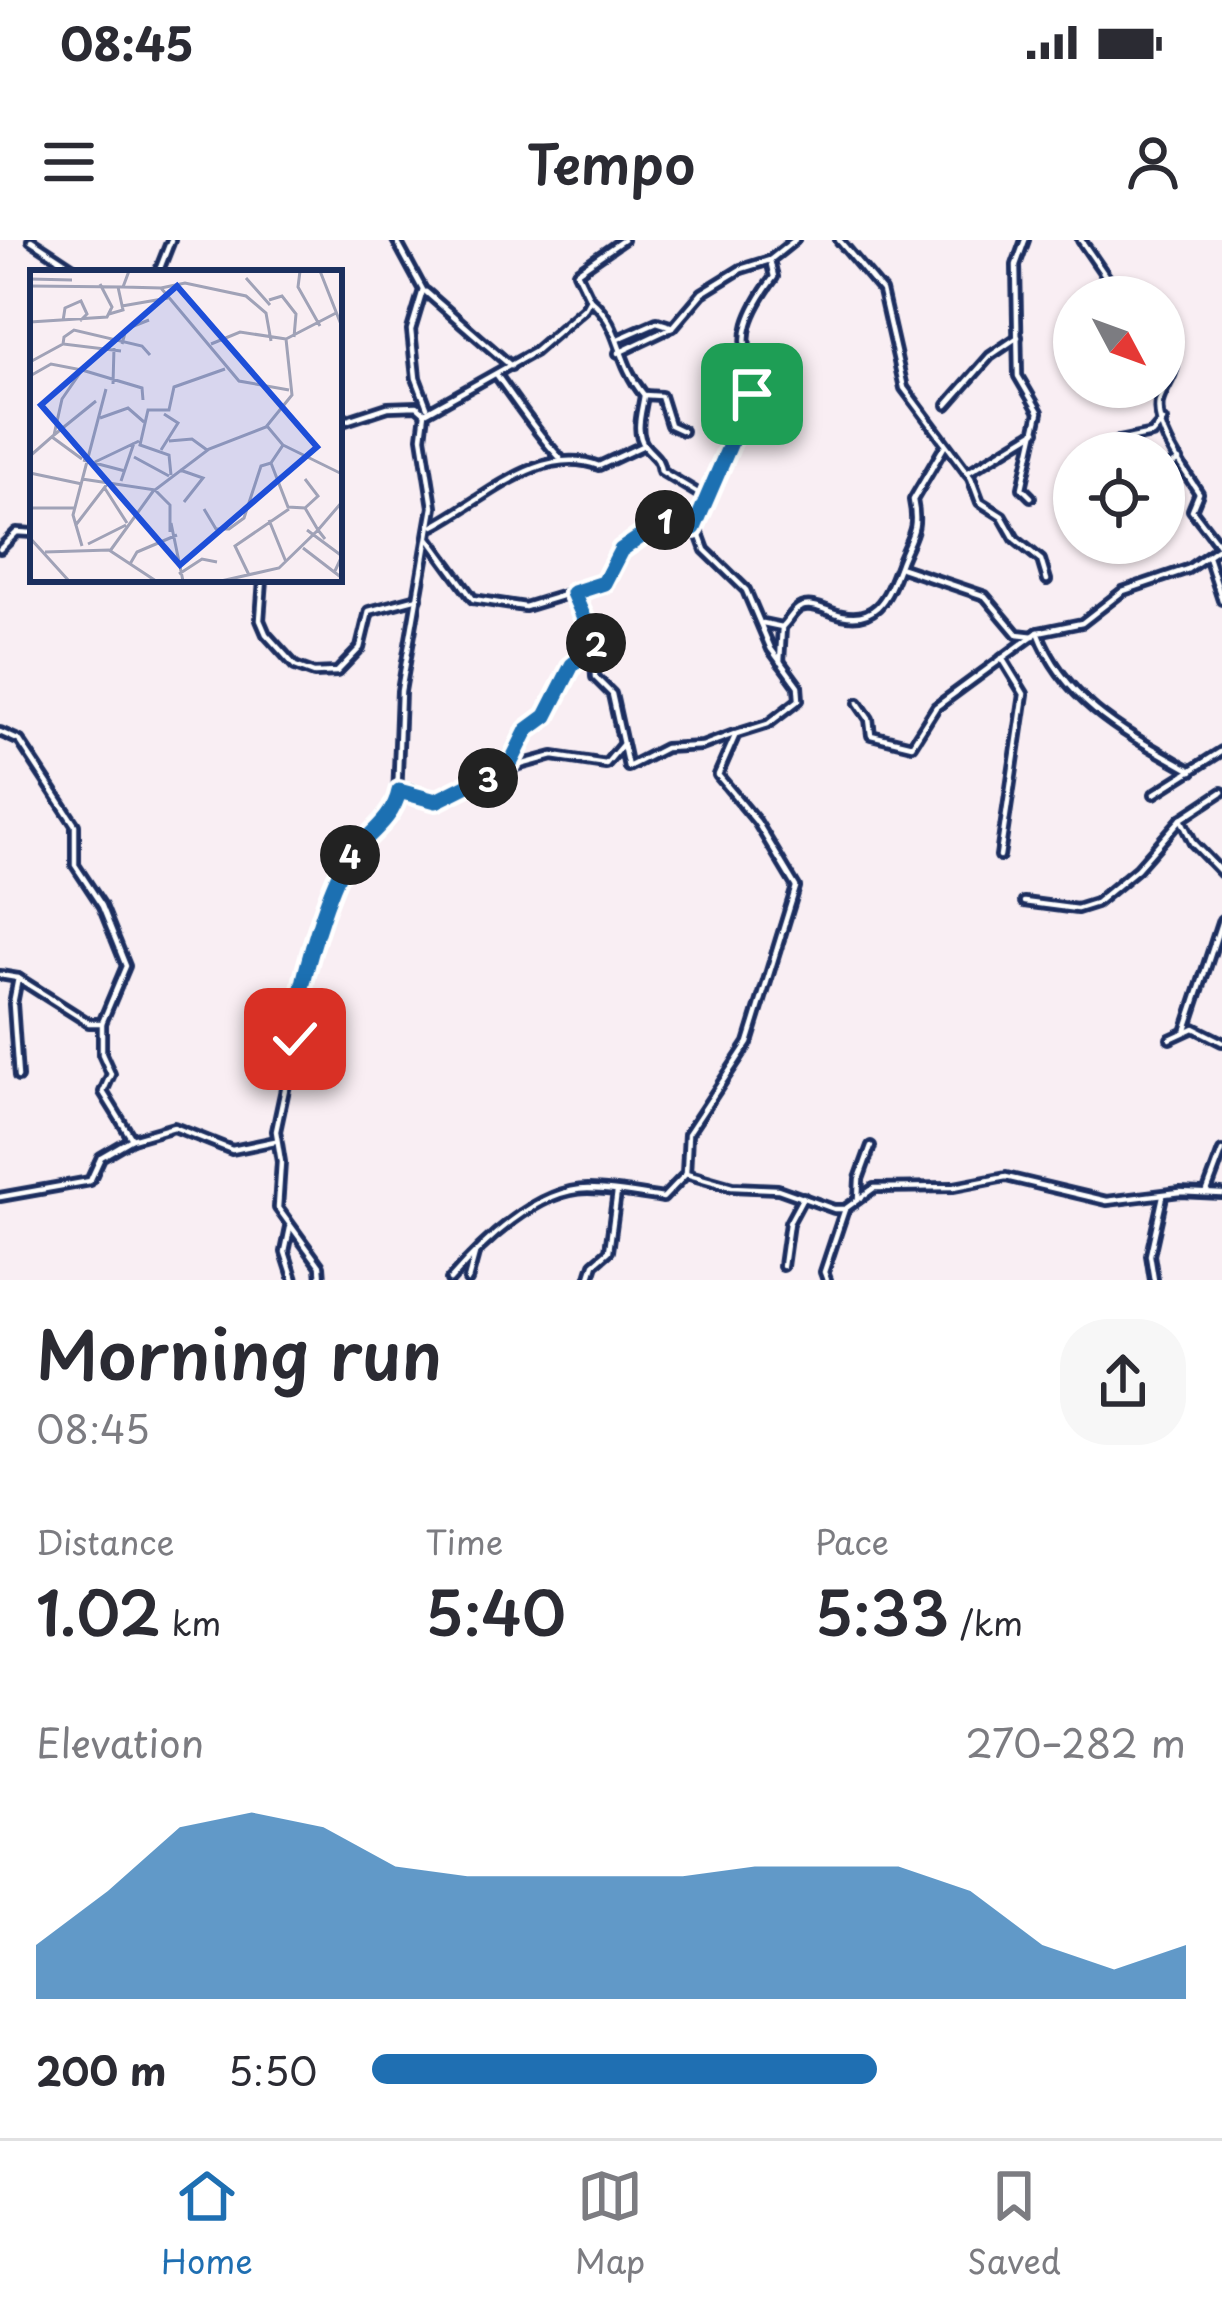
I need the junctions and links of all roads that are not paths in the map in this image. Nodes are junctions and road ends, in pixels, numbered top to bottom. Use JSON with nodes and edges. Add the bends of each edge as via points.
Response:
{"nodes":[{"id":1,"x":31,"y":240,"type":"edge"},
{"id":2,"x":171,"y":240,"type":"edge"},
{"id":3,"x":396,"y":240,"type":"edge"},
{"id":4,"x":623,"y":240,"type":"edge"},
{"id":5,"x":795,"y":240,"type":"edge"},
{"id":6,"x":839,"y":240,"type":"edge"},
{"id":7,"x":1025,"y":240,"type":"edge"},
{"id":8,"x":1081,"y":240,"type":"edge"},
{"id":9,"x":770,"y":260,"type":"junction"},
{"id":10,"x":76,"y":270,"type":"edge"},
{"id":11,"x":159,"y":270,"type":"edge"},
{"id":12,"x":1106,"y":276,"type":"edge"},
{"id":13,"x":423,"y":290,"type":"junction"},
{"id":14,"x":590,"y":299,"type":"junction"},
{"id":15,"x":673,"y":327,"type":"junction"},
{"id":16,"x":1018,"y":337,"type":"junction"},
{"id":17,"x":615,"y":340,"type":"junction"},
{"id":18,"x":618,"y":353,"type":"junction"},
{"id":19,"x":511,"y":366,"type":"junction"},
{"id":20,"x":496,"y":374,"type":"junction"},
{"id":21,"x":644,"y":395,"type":"junction"},
{"id":22,"x":947,"y":405,"type":"dead end"},
{"id":23,"x":1161,"y":408,"type":"edge"},
{"id":24,"x":426,"y":411,"type":"junction"},
{"id":25,"x":1163,"y":421,"type":"junction"},
{"id":26,"x":342,"y":422,"type":"edge"},
{"id":27,"x":683,"y":431,"type":"dead end"},
{"id":28,"x":1036,"y":431,"type":"junction"},
{"id":29,"x":1154,"y":432,"type":"edge"},
{"id":30,"x":1168,"y":432,"type":"edge"},
{"id":31,"x":644,"y":445,"type":"junction"},
{"id":32,"x":944,"y":447,"type":"junction"},
{"id":33,"x":560,"y":458,"type":"junction"},
{"id":34,"x":1185,"y":470,"type":"edge"},
{"id":35,"x":967,"y":473,"type":"junction"},
{"id":36,"x":1031,"y":497,"type":"dead end"},
{"id":37,"x":707,"y":499,"type":"junction"},
{"id":38,"x":431,"y":527,"type":"junction"},
{"id":39,"x":694,"y":528,"type":"junction"},
{"id":40,"x":30,"y":533,"type":"edge"},
{"id":41,"x":429,"y":539,"type":"junction"},
{"id":42,"x":0,"y":549,"type":"edge"},
{"id":43,"x":1219,"y":549,"type":"edge"},
{"id":44,"x":1208,"y":557,"type":"junction"},
{"id":45,"x":900,"y":568,"type":"junction"},
{"id":46,"x":1047,"y":580,"type":"dead end"},
{"id":47,"x":263,"y":582,"type":"edge"},
{"id":48,"x":573,"y":593,"type":"junction"},
{"id":49,"x":418,"y":598,"type":"junction"},
{"id":50,"x":1222,"y":600,"type":"edge"},
{"id":51,"x":762,"y":623,"type":"junction"},
{"id":52,"x":782,"y":627,"type":"junction"},
{"id":53,"x":1036,"y":634,"type":"junction"},
{"id":54,"x":596,"y":645,"type":"junction"},
{"id":55,"x":1002,"y":658,"type":"junction"},
{"id":56,"x":780,"y":662,"type":"junction"},
{"id":57,"x":857,"y":703,"type":"dead end"},
{"id":58,"x":0,"y":733,"type":"edge"},
{"id":59,"x":736,"y":734,"type":"junction"},
{"id":60,"x":622,"y":745,"type":"junction"},
{"id":61,"x":1222,"y":751,"type":"edge"},
{"id":62,"x":505,"y":769,"type":"junction"},
{"id":63,"x":1192,"y":771,"type":"junction"},
{"id":64,"x":399,"y":791,"type":"junction"},
{"id":65,"x":1222,"y":792,"type":"edge"},
{"id":66,"x":1154,"y":794,"type":"dead end"},
{"id":67,"x":1181,"y":819,"type":"junction"},
{"id":68,"x":1000,"y":856,"type":"dead end"},
{"id":69,"x":1222,"y":873,"type":"edge"},
{"id":70,"x":1024,"y":902,"type":"dead end"},
{"id":71,"x":1222,"y":920,"type":"edge"},
{"id":72,"x":0,"y":975,"type":"edge"},
{"id":73,"x":18,"y":978,"type":"junction"},
{"id":74,"x":102,"y":1023,"type":"junction"},
{"id":75,"x":1186,"y":1029,"type":"junction"},
{"id":76,"x":1170,"y":1039,"type":"dead end"},
{"id":77,"x":1222,"y":1042,"type":"edge"},
{"id":78,"x":18,"y":1077,"type":"dead end"},
{"id":79,"x":132,"y":1139,"type":"junction"},
{"id":80,"x":275,"y":1141,"type":"junction"},
{"id":81,"x":872,"y":1146,"type":"dead end"},
{"id":82,"x":1222,"y":1151,"type":"edge"},
{"id":83,"x":686,"y":1174,"type":"junction"},
{"id":84,"x":617,"y":1192,"type":"junction"},
{"id":85,"x":1207,"y":1192,"type":"junction"},
{"id":86,"x":1222,"y":1194,"type":"edge"},
{"id":87,"x":1163,"y":1196,"type":"junction"},
{"id":88,"x":0,"y":1197,"type":"edge"},
{"id":89,"x":803,"y":1197,"type":"junction"},
{"id":90,"x":858,"y":1199,"type":"junction"},
{"id":91,"x":845,"y":1209,"type":"junction"},
{"id":92,"x":290,"y":1228,"type":"junction"},
{"id":93,"x":476,"y":1254,"type":"junction"},
{"id":94,"x":783,"y":1266,"type":"dead end"},
{"id":95,"x":293,"y":1280,"type":"edge"},
{"id":96,"x":321,"y":1280,"type":"edge"},
{"id":97,"x":451,"y":1280,"type":"edge"},
{"id":98,"x":468,"y":1280,"type":"edge"},
{"id":99,"x":589,"y":1280,"type":"edge"},
{"id":100,"x":827,"y":1280,"type":"edge"},
{"id":101,"x":1154,"y":1280,"type":"edge"}],
"edges":[{"from":1,"to":10,"type":"street"},
{"from":2,"to":11,"type":"street"},
{"from":3,"to":13,"type":"street"},
{"from":4,"to":14,"type":"street","via":[[577,272]]},
{"from":5,"to":9,"type":"street"},
{"from":6,"to":32,"type":"street","via":[[882,291],[900,380]]},
{"from":7,"to":16,"type":"street","via":[[1016,265]]},
{"from":8,"to":12,"type":"street"},
{"from":9,"to":15,"type":"street","via":[[697,296]]},
{"from":9,"to":37,"type":"street","via":[[774,277],[745,335],[747,360],[760,380]]},
{"from":13,"to":19,"type":"street"},
{"from":13,"to":24,"type":"street","via":[[411,330]]},
{"from":14,"to":17,"type":"street","via":[[615,327]]},
{"from":14,"to":19,"type":"street"},
{"from":15,"to":17,"type":"street","via":[[657,322]]},
{"from":15,"to":18,"type":"street"},
{"from":16,"to":22,"type":"street"},
{"from":16,"to":28,"type":"street","via":[[1018,376],[1039,412]]},
{"from":17,"to":18,"type":"street"},
{"from":18,"to":21,"type":"street"},
{"from":19,"to":20,"type":"street"},
{"from":20,"to":24,"type":"street"},
{"from":20,"to":33,"type":"street"},
{"from":21,"to":27,"type":"street","via":[[661,396],[670,425]]},
{"from":21,"to":31,"type":"street"},
{"from":23,"to":25,"type":"street"},
{"from":24,"to":26,"type":"street","via":[[388,406]]},
{"from":24,"to":38,"type":"street"},
{"from":25,"to":29,"type":"street"},
{"from":25,"to":30,"type":"street"},
{"from":28,"to":35,"type":"street"},
{"from":28,"to":36,"type":"street","via":[[1022,488]]},
{"from":31,"to":33,"type":"street","via":[[599,466]]},
{"from":31,"to":37,"type":"street","via":[[661,471]]},
{"from":32,"to":35,"type":"street"},
{"from":32,"to":45,"type":"street","via":[[913,500],[918,526]]},
{"from":33,"to":38,"type":"street"},
{"from":34,"to":43,"type":"street","via":[[1199,493],[1191,508]]},
{"from":35,"to":46,"type":"street","via":[[980,502],[1041,560]]},
{"from":37,"to":39,"type":"street"},
{"from":38,"to":41,"type":"street"},
{"from":39,"to":48,"type":"street","via":[[668,518],[621,550],[604,583]]},
{"from":39,"to":51,"type":"street","via":[[742,584]]},
{"from":40,"to":42,"type":"street","via":[[17,532]]},
{"from":41,"to":48,"type":"street","via":[[476,601],[525,607]]},
{"from":41,"to":49,"type":"street"},
{"from":43,"to":44,"type":"street"},
{"from":44,"to":50,"type":"street"},
{"from":44,"to":53,"type":"street","via":[[1123,591],[1073,627]]},
{"from":45,"to":52,"type":"street","via":[[876,609],[848,616],[808,605]]},
{"from":45,"to":53,"type":"street","via":[[985,596],[1017,634]]},
{"from":47,"to":49,"type":"street","via":[[266,634],[295,666],[323,675],[360,648],[369,611]]},
{"from":48,"to":54,"type":"street"},
{"from":49,"to":64,"type":"street","via":[[401,691]]},
{"from":51,"to":52,"type":"street"},
{"from":51,"to":56,"type":"street"},
{"from":52,"to":56,"type":"street"},
{"from":53,"to":55,"type":"street"},
{"from":53,"to":63,"type":"street","via":[[1058,672],[1103,719]]},
{"from":54,"to":60,"type":"street","via":[[595,677],[612,694]]},
{"from":54,"to":62,"type":"street","via":[[572,665]]},
{"from":55,"to":57,"type":"street","via":[[936,707],[912,745],[871,735]]},
{"from":55,"to":68,"type":"street","via":[[1024,694]]},
{"from":56,"to":59,"type":"street","via":[[799,700],[768,724]]},
{"from":58,"to":74,"type":"street","via":[[20,741],[75,825],[75,866],[102,906],[126,967]]},
{"from":59,"to":60,"type":"street","via":[[661,750],[634,768]]},
{"from":59,"to":83,"type":"street","via":[[718,778],[758,822],[796,887],[748,1043],[688,1134]]},
{"from":60,"to":62,"type":"street","via":[[606,764],[545,757]]},
{"from":61,"to":63,"type":"street"},
{"from":62,"to":64,"type":"street","via":[[432,802]]},
{"from":63,"to":66,"type":"street"},
{"from":64,"to":80,"type":"street","via":[[333,888],[296,1004]]},
{"from":65,"to":67,"type":"street"},
{"from":67,"to":69,"type":"street"},
{"from":67,"to":70,"type":"street","via":[[1137,869],[1088,907]]},
{"from":71,"to":75,"type":"street"},
{"from":72,"to":73,"type":"street"},
{"from":73,"to":74,"type":"street","via":[[86,1022]]},
{"from":73,"to":78,"type":"street"},
{"from":74,"to":79,"type":"street","via":[[111,1072],[103,1092]]},
{"from":75,"to":76,"type":"street"},
{"from":75,"to":77,"type":"street"},
{"from":79,"to":80,"type":"street","via":[[176,1127],[232,1150]]},
{"from":79,"to":88,"type":"street","via":[[101,1157],[90,1181]]},
{"from":80,"to":92,"type":"street","via":[[276,1201]]},
{"from":81,"to":90,"type":"street"},
{"from":82,"to":85,"type":"street"},
{"from":83,"to":84,"type":"street","via":[[663,1198]]},
{"from":83,"to":89,"type":"street"},
{"from":84,"to":93,"type":"street","via":[[585,1189],[540,1204]]},
{"from":84,"to":99,"type":"street","via":[[609,1251]]},
{"from":85,"to":86,"type":"street"},
{"from":85,"to":87,"type":"street"},
{"from":87,"to":90,"type":"street","via":[[1107,1201],[1006,1177],[883,1187]]},
{"from":87,"to":101,"type":"street","via":[[1150,1255]]},
{"from":89,"to":91,"type":"street"},
{"from":89,"to":94,"type":"street","via":[[789,1222]]},
{"from":90,"to":91,"type":"street"},
{"from":91,"to":100,"type":"street"},
{"from":92,"to":95,"type":"street","via":[[285,1252]]},
{"from":92,"to":96,"type":"street","via":[[320,1266]]},
{"from":93,"to":97,"type":"street"},
{"from":93,"to":98,"type":"street"}]}
